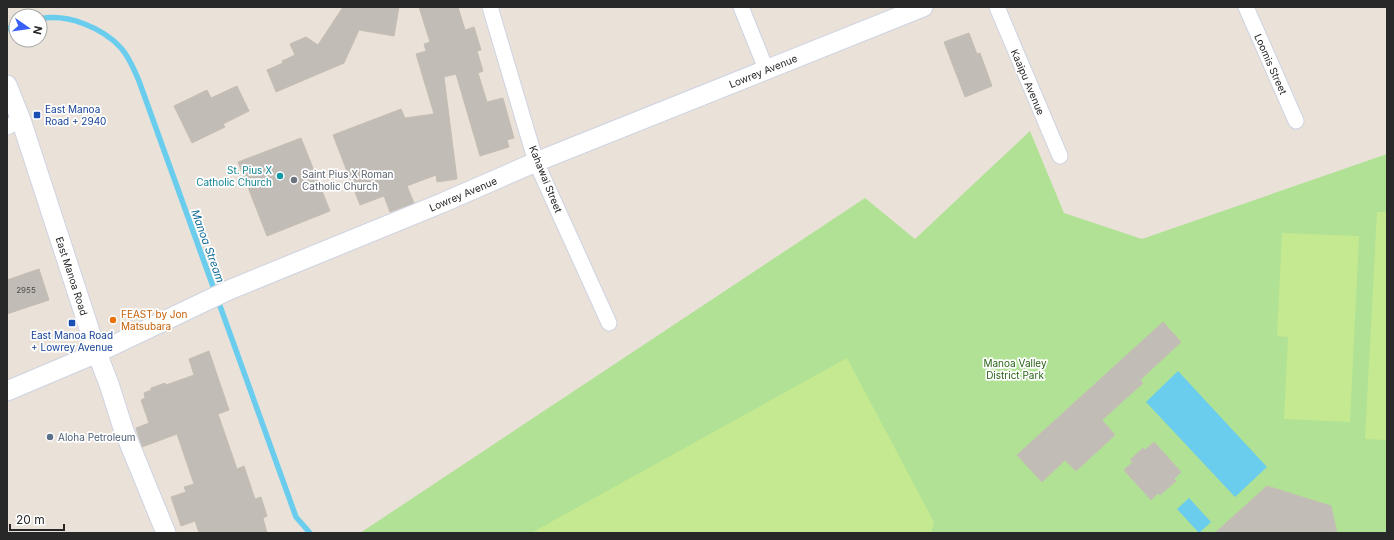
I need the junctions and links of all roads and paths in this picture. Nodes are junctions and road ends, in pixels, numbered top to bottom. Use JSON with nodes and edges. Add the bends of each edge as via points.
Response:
{"nodes":[{"id":1,"x":490,"y":7,"type":"edge"},
{"id":2,"x":740,"y":7,"type":"edge"},
{"id":3,"x":924,"y":7,"type":"edge"},
{"id":4,"x":997,"y":7,"type":"edge"},
{"id":5,"x":1246,"y":7,"type":"edge"},
{"id":6,"x":766,"y":69,"type":"junction"},
{"id":7,"x":7,"y":85,"type":"edge"},
{"id":8,"x":1296,"y":121,"type":"dead end"},
{"id":9,"x":14,"y":124,"type":"edge"},
{"id":10,"x":1060,"y":156,"type":"dead end"},
{"id":11,"x":536,"y":162,"type":"junction"},
{"id":12,"x":609,"y":323,"type":"dead end"},
{"id":13,"x":97,"y":353,"type":"junction"},
{"id":14,"x":7,"y":391,"type":"edge"},
{"id":15,"x":166,"y":533,"type":"edge"}],
"edges":[{"from":1,"to":11,"type":"street","name":"Kahawai Street"},
{"from":2,"to":6,"type":"street"},
{"from":3,"to":6,"type":"street","name":"Lowrey Avenue"},
{"from":4,"to":10,"type":"street","name":"Kaaipu Avenue"},
{"from":5,"to":8,"type":"street","name":"Loomis Street"},
{"from":6,"to":11,"type":"street","name":"Lowrey Avenue"},
{"from":7,"to":9,"type":"street","name":"East Manoa Road"},
{"from":9,"to":13,"type":"street","name":"East Manoa Road"},
{"from":11,"to":12,"type":"street","name":"Kahawai Street"},
{"from":11,"to":13,"type":"street","name":"Lowrey Avenue","via":[[229,290]]},
{"from":13,"to":14,"type":"street","name":"Lowrey Avenue"},
{"from":13,"to":15,"type":"street","name":"East Manoa Road","via":[[123,428]]}]}
